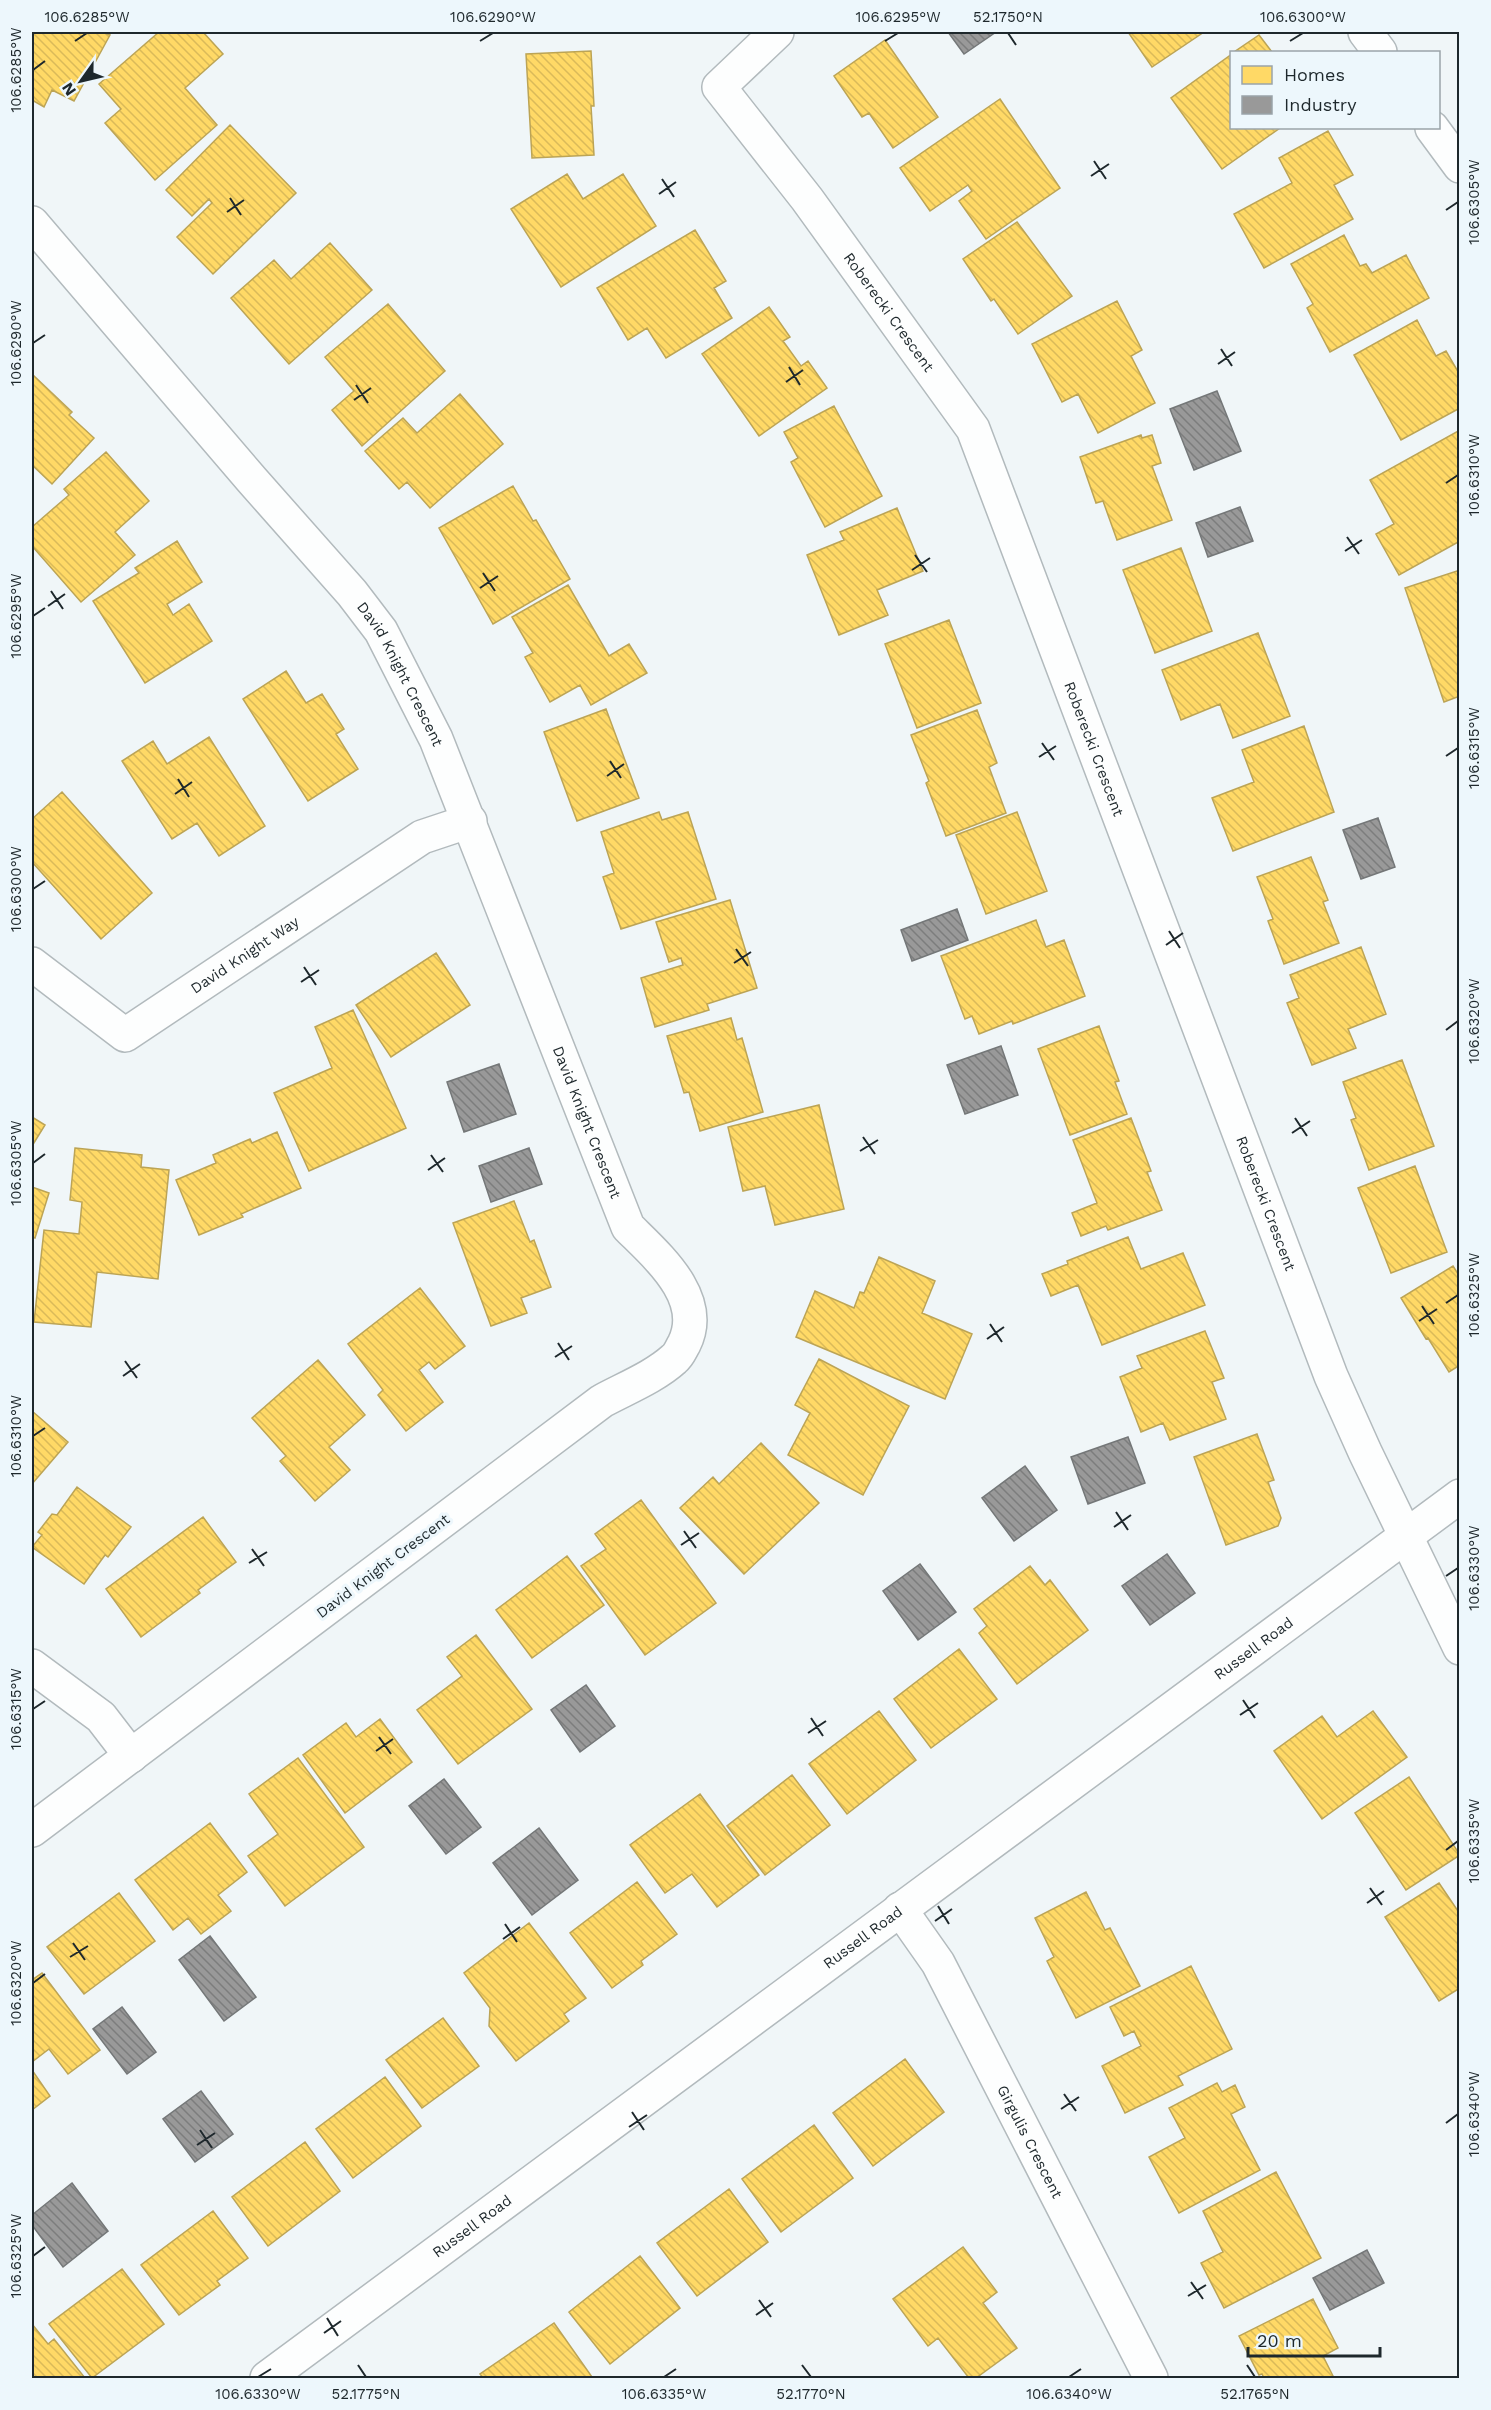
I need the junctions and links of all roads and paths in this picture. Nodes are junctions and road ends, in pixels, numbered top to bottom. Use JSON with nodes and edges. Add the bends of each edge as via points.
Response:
{"nodes":[{"id":1,"x":777,"y":32,"type":"edge"},
{"id":2,"x":1365,"y":32,"type":"edge"},
{"id":3,"x":1379,"y":51,"type":"edge"},
{"id":4,"x":1433,"y":129,"type":"edge"},
{"id":5,"x":1460,"y":166,"type":"edge"},
{"id":6,"x":32,"y":223,"type":"edge"},
{"id":7,"x":470,"y":821,"type":"junction"},
{"id":8,"x":32,"y":964,"type":"edge"},
{"id":9,"x":1460,"y":1496,"type":"edge"},
{"id":10,"x":1405,"y":1537,"type":"junction"},
{"id":11,"x":1460,"y":1648,"type":"edge"},
{"id":12,"x":32,"y":1666,"type":"edge"},
{"id":13,"x":131,"y":1756,"type":"junction"},
{"id":14,"x":32,"y":1830,"type":"edge"},
{"id":15,"x":900,"y":1909,"type":"junction"},
{"id":16,"x":267,"y":2379,"type":"edge"},
{"id":17,"x":1151,"y":2379,"type":"edge"}],
"edges":[{"from":1,"to":10,"type":"street","name":"Roberecki Crescent","via":[[719,87],[807,199],[973,429],[1331,1376]]},
{"from":2,"to":3,"type":"street"},
{"from":4,"to":5,"type":"street"},
{"from":6,"to":7,"type":"street","name":"David Knight Crescent","via":[[381,631],[436,739]]},
{"from":7,"to":8,"type":"street","name":"David Knight Way","via":[[422,837],[124,1035]]},
{"from":7,"to":13,"type":"street","name":"David Knight Crescent","via":[[628,1227],[664,1263],[687,1303],[690,1321],[686,1339],[677,1358],[602,1401]]},
{"from":9,"to":10,"type":"street","name":"Russell Road"},
{"from":10,"to":11,"type":"street"},
{"from":10,"to":15,"type":"street","name":"Russell Road"},
{"from":12,"to":13,"type":"street","via":[[101,1717]]},
{"from":13,"to":14,"type":"street","name":"David Knight Crescent"},
{"from":15,"to":16,"type":"street","name":"Russell Road"},
{"from":15,"to":17,"type":"street","name":"Girgulis Crescent","via":[[938,1963]]}]}
